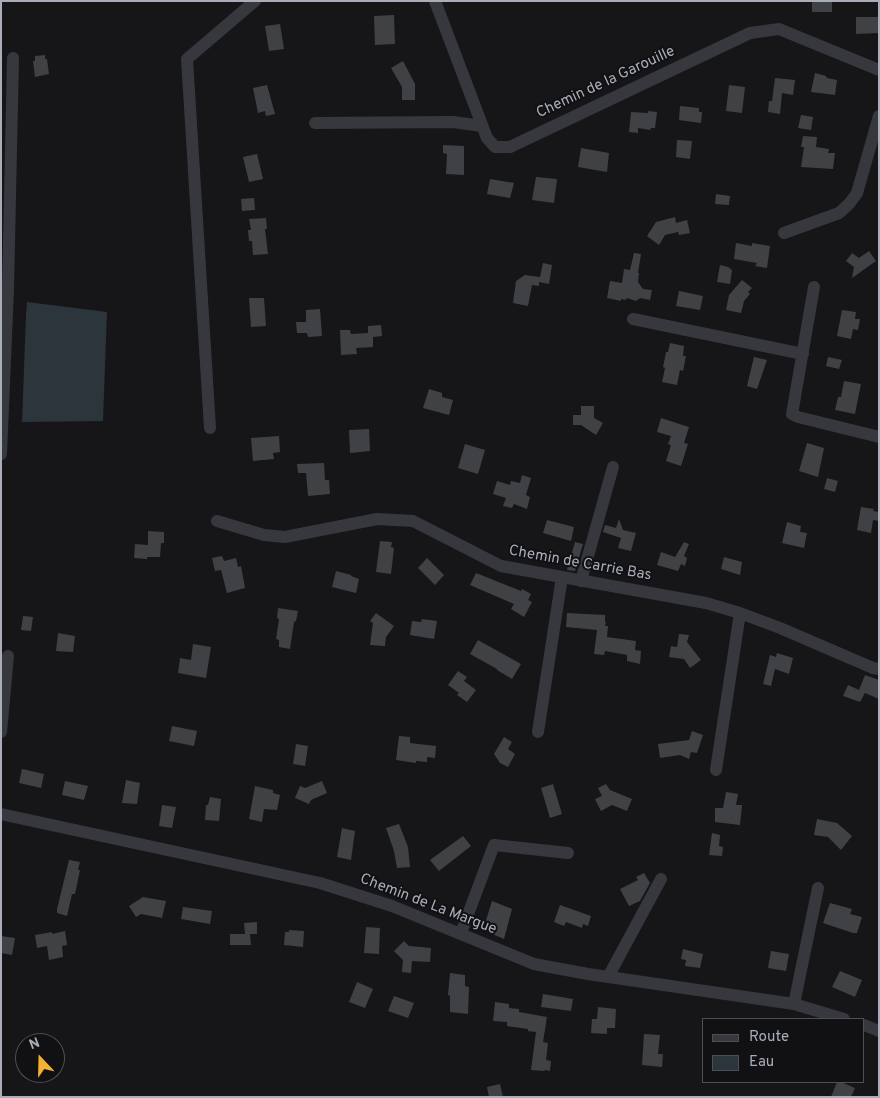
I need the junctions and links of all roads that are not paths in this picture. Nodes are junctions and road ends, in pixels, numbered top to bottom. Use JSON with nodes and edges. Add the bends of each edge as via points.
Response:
{"nodes":[{"id":1,"x":255,"y":1,"type":"edge"},
{"id":2,"x":435,"y":1,"type":"edge"},
{"id":3,"x":13,"y":58,"type":"dead end"},
{"id":4,"x":879,"y":70,"type":"edge"},
{"id":5,"x":879,"y":116,"type":"edge"},
{"id":6,"x":315,"y":123,"type":"dead end"},
{"id":7,"x":482,"y":126,"type":"junction"},
{"id":8,"x":784,"y":233,"type":"dead end"},
{"id":9,"x":814,"y":287,"type":"dead end"},
{"id":10,"x":633,"y":319,"type":"dead end"},
{"id":11,"x":803,"y":354,"type":"junction"},
{"id":12,"x":210,"y":428,"type":"dead end"},
{"id":13,"x":879,"y":437,"type":"edge"},
{"id":14,"x":1,"y":454,"type":"edge"},
{"id":15,"x":614,"y":467,"type":"dead end"},
{"id":16,"x":216,"y":521,"type":"dead end"},
{"id":17,"x":562,"y":577,"type":"junction"},
{"id":18,"x":582,"y":581,"type":"junction"},
{"id":19,"x":740,"y":613,"type":"junction"},
{"id":20,"x":8,"y":656,"type":"dead end"},
{"id":21,"x":879,"y":669,"type":"edge"},
{"id":22,"x":1,"y":732,"type":"edge"},
{"id":23,"x":538,"y":732,"type":"dead end"},
{"id":24,"x":716,"y":770,"type":"dead end"},
{"id":25,"x":1,"y":814,"type":"edge"},
{"id":26,"x":568,"y":853,"type":"dead end"},
{"id":27,"x":661,"y":880,"type":"dead end"},
{"id":28,"x":818,"y":888,"type":"dead end"},
{"id":29,"x":461,"y":933,"type":"junction"},
{"id":30,"x":608,"y":977,"type":"junction"},
{"id":31,"x":794,"y":1004,"type":"junction"},
{"id":32,"x":841,"y":1018,"type":"edge"},
{"id":33,"x":865,"y":1025,"type":"edge"},
{"id":34,"x":879,"y":1031,"type":"edge"}],
"edges":[{"from":1,"to":12,"type":"street","via":[[187,59]]},
{"from":2,"to":7,"type":"street","name":"Chemin de la Garouille"},
{"from":3,"to":14,"type":"street"},
{"from":4,"to":7,"type":"street","name":"Chemin de la Garouille","via":[[779,30],[750,33],[510,147],[495,146],[486,138]]},
{"from":5,"to":8,"type":"street","via":[[857,193],[849,204],[839,213]]},
{"from":6,"to":7,"type":"street","via":[[453,122]]},
{"from":9,"to":11,"type":"street"},
{"from":10,"to":11,"type":"street"},
{"from":11,"to":13,"type":"street","via":[[792,414]]},
{"from":15,"to":18,"type":"street"},
{"from":16,"to":17,"type":"street","name":"Chemin de Carrie Bas","via":[[285,538],[377,520],[413,521],[501,566]]},
{"from":17,"to":18,"type":"street","name":"Chemin de Carrie Bas"},
{"from":17,"to":23,"type":"street"},
{"from":18,"to":19,"type":"street","name":"Chemin de Carrie Bas","via":[[706,603]]},
{"from":19,"to":21,"type":"street","name":"Chemin de Carrie Bas"},
{"from":19,"to":24,"type":"street"},
{"from":20,"to":22,"type":"street"},
{"from":25,"to":29,"type":"street","name":"Chemin de La Margue","via":[[320,883]]},
{"from":26,"to":29,"type":"street","via":[[494,845]]},
{"from":27,"to":30,"type":"street"},
{"from":28,"to":31,"type":"street"},
{"from":29,"to":30,"type":"street","name":"Chemin de La Margue","via":[[534,964]]},
{"from":30,"to":31,"type":"street","name":"Chemin de La Margue"},
{"from":31,"to":32,"type":"street","name":"Chemin de La Margue"},
{"from":33,"to":34,"type":"street"}]}
